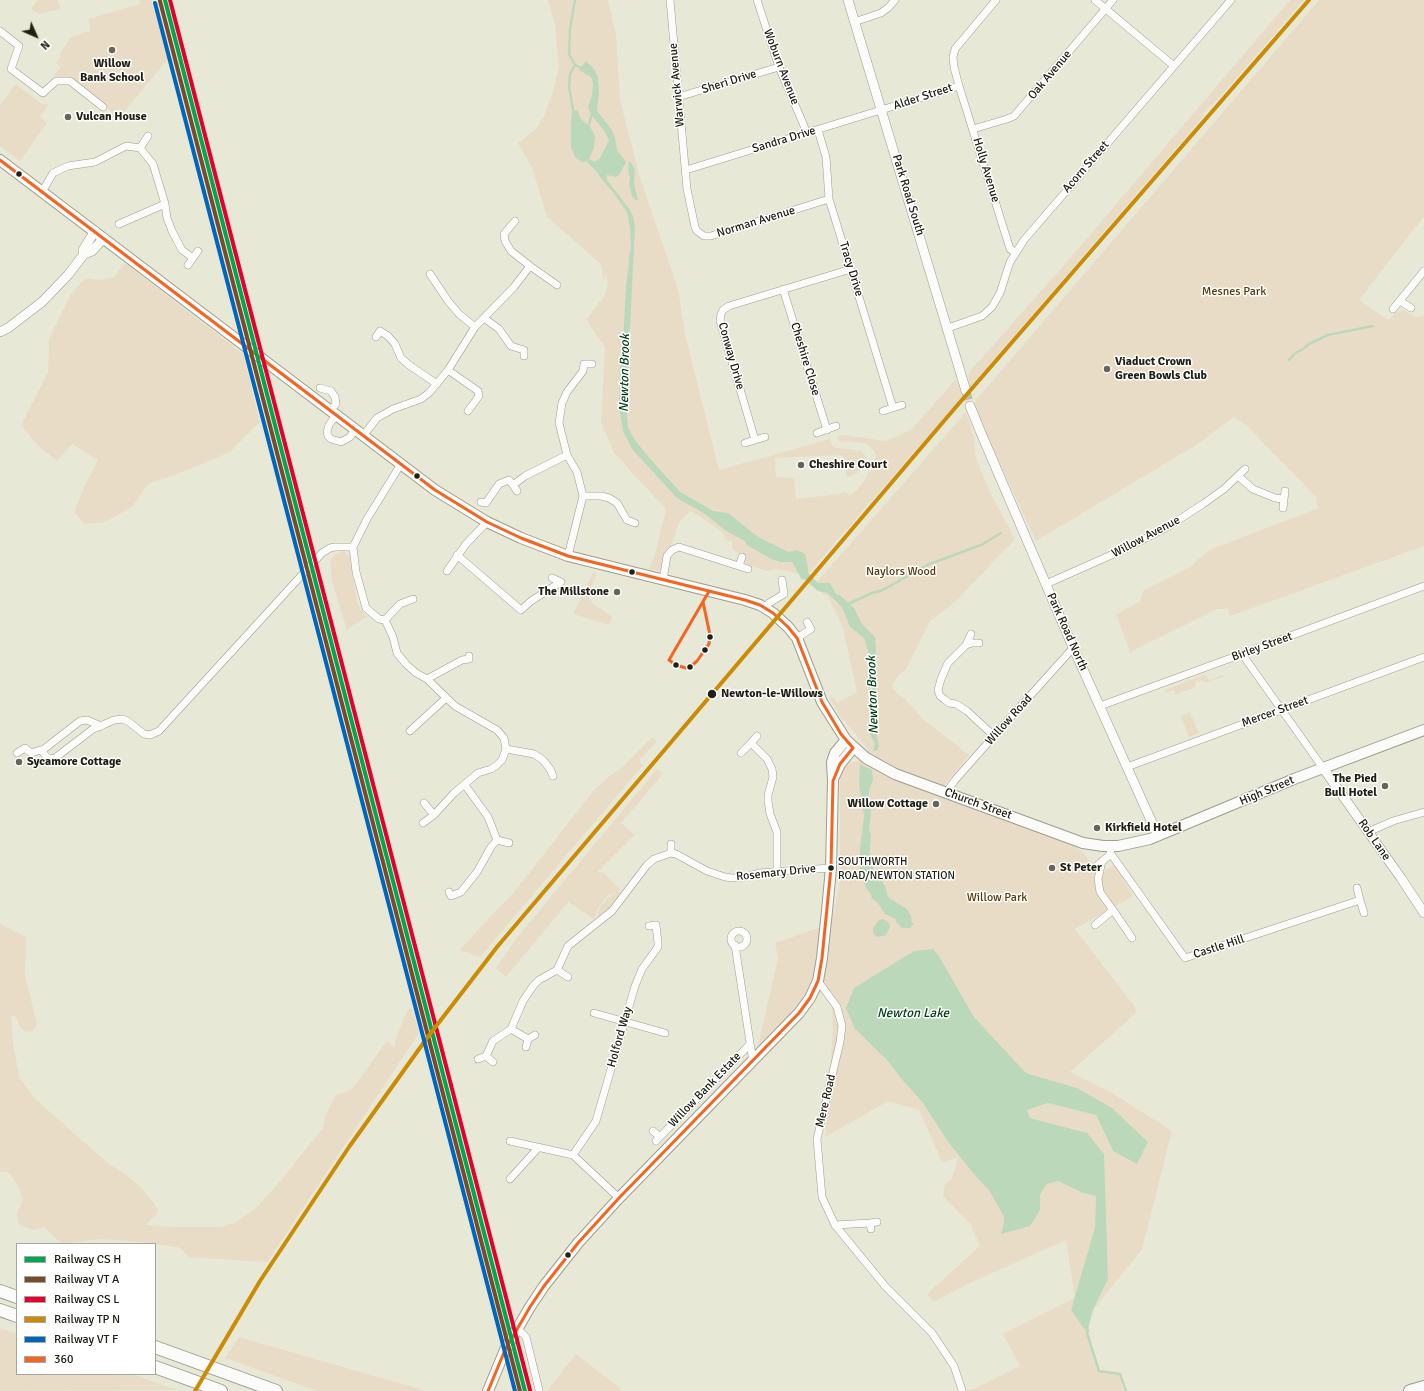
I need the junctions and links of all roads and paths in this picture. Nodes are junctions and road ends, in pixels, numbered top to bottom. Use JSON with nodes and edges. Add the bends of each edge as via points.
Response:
{"nodes":[{"id":1,"x":670,"y":0,"type":"edge"},
{"id":2,"x":757,"y":0,"type":"edge"},
{"id":3,"x":848,"y":0,"type":"edge"},
{"id":4,"x":895,"y":0,"type":"edge"},
{"id":5,"x":996,"y":0,"type":"edge"},
{"id":6,"x":1095,"y":0,"type":"edge"},
{"id":7,"x":1113,"y":0,"type":"edge"},
{"id":8,"x":1231,"y":0,"type":"edge"},
{"id":9,"x":1106,"y":9,"type":"junction"},
{"id":10,"x":854,"y":22,"type":"junction"},
{"id":11,"x":0,"y":31,"type":"edge"},
{"id":12,"x":779,"y":66,"type":"junction"},
{"id":13,"x":1174,"y":66,"type":"junction"},
{"id":14,"x":959,"y":86,"type":"junction"},
{"id":15,"x":678,"y":98,"type":"junction"},
{"id":16,"x":103,"y":107,"type":"dead end"},
{"id":17,"x":882,"y":110,"type":"junction"},
{"id":18,"x":973,"y":129,"type":"junction"},
{"id":19,"x":818,"y":130,"type":"junction"},
{"id":20,"x":807,"y":133,"type":"junction"},
{"id":21,"x":148,"y":136,"type":"dead end"},
{"id":22,"x":140,"y":148,"type":"junction"},
{"id":23,"x":0,"y":160,"type":"edge"},
{"id":24,"x":686,"y":170,"type":"junction"},
{"id":25,"x":42,"y":192,"type":"junction"},
{"id":26,"x":829,"y":199,"type":"junction"},
{"id":27,"x":165,"y":204,"type":"junction"},
{"id":28,"x":515,"y":221,"type":"dead end"},
{"id":29,"x":119,"y":224,"type":"dead end"},
{"id":30,"x":95,"y":232,"type":"junction"},
{"id":31,"x":104,"y":238,"type":"junction"},
{"id":32,"x":198,"y":251,"type":"dead end"},
{"id":33,"x":1015,"y":252,"type":"junction"},
{"id":34,"x":84,"y":254,"type":"junction"},
{"id":35,"x":193,"y":258,"type":"junction"},
{"id":36,"x":188,"y":265,"type":"dead end"},
{"id":37,"x":530,"y":266,"type":"junction"},
{"id":38,"x":851,"y":269,"type":"junction"},
{"id":39,"x":1424,"y":271,"type":"edge"},
{"id":40,"x":430,"y":273,"type":"dead end"},
{"id":41,"x":557,"y":286,"type":"dead end"},
{"id":42,"x":783,"y":289,"type":"junction"},
{"id":43,"x":1400,"y":301,"type":"junction"},
{"id":44,"x":1411,"y":308,"type":"dead end"},
{"id":45,"x":1393,"y":309,"type":"dead end"},
{"id":46,"x":484,"y":318,"type":"junction"},
{"id":47,"x":475,"y":327,"type":"junction"},
{"id":48,"x":948,"y":328,"type":"junction"},
{"id":49,"x":378,"y":331,"type":"dead end"},
{"id":50,"x":0,"y":332,"type":"edge"},
{"id":51,"x":524,"y":350,"type":"dead end"},
{"id":52,"x":584,"y":364,"type":"dead end"},
{"id":53,"x":448,"y":370,"type":"junction"},
{"id":54,"x":437,"y":384,"type":"junction"},
{"id":55,"x":320,"y":388,"type":"dead end"},
{"id":56,"x":966,"y":391,"type":"tunnel mouth"},
{"id":57,"x":902,"y":405,"type":"dead end"},
{"id":58,"x":970,"y":406,"type":"tunnel mouth"},
{"id":59,"x":893,"y":408,"type":"junction"},
{"id":60,"x":468,"y":411,"type":"dead end"},
{"id":61,"x":883,"y":411,"type":"dead end"},
{"id":62,"x":333,"y":413,"type":"junction"},
{"id":63,"x":836,"y":426,"type":"dead end"},
{"id":64,"x":827,"y":430,"type":"junction"},
{"id":65,"x":359,"y":433,"type":"junction"},
{"id":66,"x":817,"y":433,"type":"dead end"},
{"id":67,"x":765,"y":437,"type":"dead end"},
{"id":68,"x":755,"y":440,"type":"junction"},
{"id":69,"x":745,"y":444,"type":"dead end"},
{"id":70,"x":568,"y":455,"type":"junction"},
{"id":71,"x":401,"y":464,"type":"junction"},
{"id":72,"x":1245,"y":469,"type":"dead end"},
{"id":73,"x":1238,"y":476,"type":"junction"},
{"id":74,"x":1285,"y":491,"type":"dead end"},
{"id":75,"x":583,"y":496,"type":"junction"},
{"id":76,"x":1283,"y":499,"type":"junction"},
{"id":77,"x":481,"y":502,"type":"dead end"},
{"id":78,"x":1283,"y":508,"type":"dead end"},
{"id":79,"x":487,"y":522,"type":"junction"},
{"id":80,"x":635,"y":523,"type":"dead end"},
{"id":81,"x":353,"y":548,"type":"junction"},
{"id":82,"x":457,"y":555,"type":"junction"},
{"id":83,"x":568,"y":556,"type":"junction"},
{"id":84,"x":742,"y":557,"type":"dead end"},
{"id":85,"x":739,"y":566,"type":"junction"},
{"id":86,"x":748,"y":570,"type":"dead end"},
{"id":87,"x":447,"y":571,"type":"dead end"},
{"id":88,"x":552,"y":578,"type":"dead end"},
{"id":89,"x":663,"y":580,"type":"junction"},
{"id":90,"x":782,"y":580,"type":"dead end"},
{"id":91,"x":1046,"y":584,"type":"junction"},
{"id":92,"x":1424,"y":586,"type":"edge"},
{"id":93,"x":782,"y":596,"type":"junction"},
{"id":94,"x":413,"y":599,"type":"dead end"},
{"id":95,"x":791,"y":599,"type":"dead end"},
{"id":96,"x":765,"y":608,"type":"junction"},
{"id":97,"x":385,"y":620,"type":"junction"},
{"id":98,"x":811,"y":629,"type":"dead end"},
{"id":99,"x":971,"y":634,"type":"dead end"},
{"id":100,"x":797,"y":638,"type":"junction"},
{"id":101,"x":979,"y":643,"type":"dead end"},
{"id":102,"x":966,"y":645,"type":"junction"},
{"id":103,"x":1074,"y":648,"type":"junction"},
{"id":104,"x":1242,"y":654,"type":"junction"},
{"id":105,"x":1424,"y":658,"type":"edge"},
{"id":106,"x":469,"y":659,"type":"dead end"},
{"id":107,"x":427,"y":679,"type":"junction"},
{"id":108,"x":446,"y":698,"type":"junction"},
{"id":109,"x":1100,"y":706,"type":"junction"},
{"id":110,"x":1281,"y":710,"type":"junction"},
{"id":111,"x":101,"y":726,"type":"junction"},
{"id":112,"x":1424,"y":730,"type":"edge"},
{"id":113,"x":410,"y":731,"type":"dead end"},
{"id":114,"x":757,"y":736,"type":"dead end"},
{"id":115,"x":994,"y":736,"type":"junction"},
{"id":116,"x":846,"y":740,"type":"junction"},
{"id":117,"x":751,"y":743,"type":"junction"},
{"id":118,"x":853,"y":748,"type":"junction"},
{"id":119,"x":44,"y":749,"type":"junction"},
{"id":120,"x":506,"y":749,"type":"junction"},
{"id":121,"x":17,"y":753,"type":"dead end"},
{"id":122,"x":741,"y":753,"type":"dead end"},
{"id":123,"x":1127,"y":768,"type":"junction"},
{"id":124,"x":1323,"y":768,"type":"junction"},
{"id":125,"x":552,"y":776,"type":"dead end"},
{"id":126,"x":833,"y":781,"type":"junction"},
{"id":127,"x":465,"y":785,"type":"junction"},
{"id":128,"x":946,"y":793,"type":"junction"},
{"id":129,"x":424,"y":803,"type":"dead end"},
{"id":130,"x":1424,"y":812,"type":"edge"},
{"id":131,"x":434,"y":815,"type":"junction"},
{"id":132,"x":423,"y":824,"type":"dead end"},
{"id":133,"x":1368,"y":832,"type":"junction"},
{"id":134,"x":1158,"y":836,"type":"junction"},
{"id":135,"x":497,"y":840,"type":"junction"},
{"id":136,"x":509,"y":843,"type":"dead end"},
{"id":137,"x":671,"y":844,"type":"dead end"},
{"id":138,"x":1110,"y":850,"type":"junction"},
{"id":139,"x":671,"y":853,"type":"junction"},
{"id":140,"x":1102,"y":861,"type":"junction"},
{"id":141,"x":700,"y":867,"type":"junction"},
{"id":142,"x":830,"y":868,"type":"junction"},
{"id":143,"x":1094,"y":868,"type":"dead end"},
{"id":144,"x":777,"y":872,"type":"junction"},
{"id":145,"x":696,"y":875,"type":"dead end"},
{"id":146,"x":1357,"y":888,"type":"dead end"},
{"id":147,"x":450,"y":896,"type":"dead end"},
{"id":148,"x":1360,"y":900,"type":"junction"},
{"id":149,"x":1113,"y":910,"type":"junction"},
{"id":150,"x":1364,"y":913,"type":"dead end"},
{"id":151,"x":1424,"y":913,"type":"edge"},
{"id":152,"x":1095,"y":925,"type":"dead end"},
{"id":153,"x":649,"y":926,"type":"dead end"},
{"id":154,"x":1132,"y":938,"type":"dead end"},
{"id":155,"x":562,"y":940,"type":"dead end"},
{"id":156,"x":568,"y":946,"type":"junction"},
{"id":157,"x":735,"y":946,"type":"dead end"},
{"id":158,"x":557,"y":970,"type":"junction"},
{"id":159,"x":568,"y":977,"type":"dead end"},
{"id":160,"x":818,"y":981,"type":"junction"},
{"id":161,"x":594,"y":1013,"type":"dead end"},
{"id":162,"x":624,"y":1022,"type":"junction"},
{"id":163,"x":511,"y":1030,"type":"junction"},
{"id":164,"x":665,"y":1033,"type":"dead end"},
{"id":165,"x":535,"y":1035,"type":"dead end"},
{"id":166,"x":528,"y":1039,"type":"junction"},
{"id":167,"x":750,"y":1044,"type":"junction"},
{"id":168,"x":526,"y":1047,"type":"dead end"},
{"id":169,"x":486,"y":1056,"type":"junction"},
{"id":170,"x":478,"y":1059,"type":"dead end"},
{"id":171,"x":493,"y":1062,"type":"dead end"},
{"id":172,"x":753,"y":1062,"type":"junction"},
{"id":173,"x":653,"y":1131,"type":"dead end"},
{"id":174,"x":510,"y":1142,"type":"dead end"},
{"id":175,"x":538,"y":1148,"type":"junction"},
{"id":176,"x":573,"y":1155,"type":"junction"},
{"id":177,"x":510,"y":1179,"type":"dead end"},
{"id":178,"x":619,"y":1198,"type":"junction"},
{"id":179,"x":835,"y":1225,"type":"junction"},
{"id":180,"x":873,"y":1225,"type":"dead end"},
{"id":181,"x":0,"y":1291,"type":"edge"},
{"id":182,"x":16,"y":1297,"type":"edge"},
{"id":183,"x":0,"y":1310,"type":"edge"},
{"id":184,"x":16,"y":1316,"type":"edge"},
{"id":185,"x":515,"y":1331,"type":"junction"},
{"id":186,"x":156,"y":1347,"type":"edge"},
{"id":187,"x":156,"y":1367,"type":"edge"},
{"id":188,"x":1424,"y":1387,"type":"edge"},
{"id":189,"x":539,"y":1390,"type":"edge"},
{"id":190,"x":962,"y":1390,"type":"edge"},
{"id":191,"x":221,"y":1391,"type":"edge"},
{"id":192,"x":276,"y":1391,"type":"edge"},
{"id":193,"x":488,"y":1391,"type":"edge"},
{"id":194,"x":1410,"y":1391,"type":"edge"}],
"edges":[{"from":1,"to":15,"type":"street","name":"Warwick Avenue"},
{"from":2,"to":12,"type":"street","name":"Woburn Avenue"},
{"from":3,"to":10,"type":"street","name":"Park Road South"},
{"from":4,"to":10,"type":"street","via":[[881,13]]},
{"from":5,"to":14,"type":"street","name":"Alder Street","via":[[955,49],[954,67]]},
{"from":6,"to":9,"type":"street"},
{"from":7,"to":9,"type":"street","name":"Oak Avenue"},
{"from":8,"to":13,"type":"street","name":"Acorn Street"},
{"from":9,"to":13,"type":"street"},
{"from":9,"to":18,"type":"street","name":"Oak Avenue","via":[[1014,116]]},
{"from":10,"to":17,"type":"street","name":"Park Road South"},
{"from":11,"to":16,"type":"street","via":[[19,46],[11,70],[43,93],[56,81],[70,81]]},
{"from":12,"to":15,"type":"street","name":"Sheri Drive"},
{"from":12,"to":20,"type":"street","name":"Woburn Avenue"},
{"from":13,"to":33,"type":"street","name":"Acorn Street"},
{"from":14,"to":17,"type":"street","name":"Alder Street"},
{"from":14,"to":18,"type":"street","name":"Holly Avenue"},
{"from":15,"to":24,"type":"street","name":"Warwick Avenue"},
{"from":17,"to":19,"type":"street","name":"Sandra Drive"},
{"from":17,"to":48,"type":"street","name":"Park Road South"},
{"from":18,"to":33,"type":"street","name":"Holly Avenue","via":[[1010,249]]},
{"from":19,"to":20,"type":"street","name":"Sandra Drive"},
{"from":19,"to":26,"type":"street","name":"Tracy Drive","via":[[826,157]]},
{"from":20,"to":24,"type":"street","name":"Sandra Drive"},
{"from":21,"to":22,"type":"street"},
{"from":22,"to":25,"type":"street","via":[[126,146],[95,162],[68,166],[53,173]]},
{"from":22,"to":27,"type":"street","via":[[153,164]]},
{"from":23,"to":25,"type":"main road"},
{"from":24,"to":26,"type":"street","name":"Norman Avenue","via":[[695,227],[704,236]]},
{"from":25,"to":30,"type":"main road"},
{"from":26,"to":38,"type":"street","name":"Tracy Drive"},
{"from":27,"to":29,"type":"street"},
{"from":27,"to":35,"type":"street","via":[[167,218],[177,242],[182,250]]},
{"from":28,"to":37,"type":"street","via":[[501,234],[512,250]]},
{"from":30,"to":31,"type":"main road"},
{"from":30,"to":34,"type":"street","via":[[83,250]]},
{"from":31,"to":34,"type":"street","via":[[92,251]]},
{"from":31,"to":62,"type":"main road"},
{"from":32,"to":35,"type":"street"},
{"from":33,"to":48,"type":"street","name":"Acorn Street","via":[[992,307],[982,316]]},
{"from":34,"to":50,"type":"street","via":[[42,302]]},
{"from":35,"to":36,"type":"street"},
{"from":37,"to":41,"type":"street"},
{"from":37,"to":46,"type":"street"},
{"from":38,"to":42,"type":"street","name":"Conway Drive"},
{"from":38,"to":59,"type":"street","name":"Tracy Drive"},
{"from":39,"to":43,"type":"street"},
{"from":40,"to":47,"type":"street","via":[[448,301]]},
{"from":42,"to":64,"type":"street","name":"Cheshire Close"},
{"from":42,"to":68,"type":"street","name":"Conway Drive","via":[[728,306],[720,317]]},
{"from":43,"to":44,"type":"street"},
{"from":43,"to":45,"type":"street"},
{"from":46,"to":47,"type":"street"},
{"from":46,"to":51,"type":"street","via":[[499,329],[511,346]]},
{"from":47,"to":53,"type":"street"},
{"from":48,"to":56,"type":"street","name":"Park Road South"},
{"from":49,"to":54,"type":"street","via":[[388,336],[409,366]]},
{"from":52,"to":70,"type":"street","via":[[562,404],[559,429]]},
{"from":53,"to":54,"type":"street"},
{"from":53,"to":60,"type":"street","via":[[480,391]]},
{"from":54,"to":65,"type":"street","via":[[421,399],[393,409]]},
{"from":55,"to":62,"type":"street","via":[[331,391],[335,397]]},
{"from":57,"to":59,"type":"street"},
{"from":58,"to":91,"type":"street","name":"Park Road North"},
{"from":59,"to":61,"type":"street"},
{"from":62,"to":65,"type":"main road"},
{"from":62,"to":65,"type":"street","via":[[327,432],[331,439],[341,442]]},
{"from":63,"to":64,"type":"street"},
{"from":64,"to":66,"type":"street"},
{"from":65,"to":71,"type":"main road"},
{"from":67,"to":68,"type":"street"},
{"from":68,"to":69,"type":"street"},
{"from":70,"to":75,"type":"street"},
{"from":70,"to":77,"type":"street","via":[[525,476],[515,488],[509,480],[499,484],[486,503]]},
{"from":71,"to":79,"type":"main road","via":[[446,498]]},
{"from":71,"to":81,"type":"street"},
{"from":72,"to":73,"type":"street","name":"Willow Avenue"},
{"from":73,"to":76,"type":"street","via":[[1253,489]]},
{"from":73,"to":91,"type":"street","name":"Willow Avenue","via":[[1224,489],[1169,526],[1121,552]]},
{"from":74,"to":76,"type":"street"},
{"from":75,"to":80,"type":"street","via":[[609,498],[617,503],[624,522]]},
{"from":75,"to":83,"type":"street"},
{"from":76,"to":78,"type":"street"},
{"from":79,"to":82,"type":"street"},
{"from":79,"to":83,"type":"main road"},
{"from":81,"to":97,"type":"street","via":[[356,572],[366,608],[379,619]]},
{"from":81,"to":111,"type":"street","via":[[339,546],[322,553],[159,731],[150,735],[144,734],[123,719]]},
{"from":82,"to":87,"type":"street"},
{"from":82,"to":88,"type":"street","via":[[524,612],[531,601],[564,582]]},
{"from":83,"to":89,"type":"main road"},
{"from":84,"to":85,"type":"street"},
{"from":85,"to":86,"type":"street"},
{"from":85,"to":89,"type":"street","via":[[679,547],[667,556]]},
{"from":89,"to":96,"type":"main road","via":[[745,600]]},
{"from":90,"to":93,"type":"street"},
{"from":91,"to":103,"type":"street","name":"Park Road North"},
{"from":92,"to":104,"type":"street","name":"Birley Street"},
{"from":93,"to":95,"type":"street"},
{"from":93,"to":96,"type":"street"},
{"from":94,"to":97,"type":"street","via":[[400,604]]},
{"from":96,"to":100,"type":"main road"},
{"from":97,"to":107,"type":"street","via":[[397,653],[416,673]]},
{"from":98,"to":100,"type":"street"},
{"from":99,"to":102,"type":"street"},
{"from":100,"to":116,"type":"main road","name":"Church Street","via":[[822,702]]},
{"from":101,"to":102,"type":"street"},
{"from":102,"to":115,"type":"street","via":[[948,663],[938,690],[940,696],[966,711]]},
{"from":103,"to":109,"type":"street","name":"Park Road North"},
{"from":103,"to":115,"type":"street","name":"Willow Road"},
{"from":104,"to":109,"type":"street","name":"Birley Street"},
{"from":104,"to":110,"type":"street"},
{"from":105,"to":110,"type":"street","name":"Mercer Street"},
{"from":106,"to":107,"type":"street","via":[[462,660]]},
{"from":107,"to":108,"type":"street"},
{"from":108,"to":113,"type":"street"},
{"from":108,"to":120,"type":"street","via":[[464,712],[497,730],[504,738]]},
{"from":109,"to":123,"type":"street","name":"Park Road North"},
{"from":110,"to":123,"type":"street","name":"Mercer Street"},
{"from":110,"to":124,"type":"street"},
{"from":111,"to":119,"type":"street","via":[[87,720],[80,721]]},
{"from":111,"to":119,"type":"street","via":[[93,728],[52,759],[44,754]]},
{"from":112,"to":124,"type":"main road","name":"High Street"},
{"from":114,"to":117,"type":"street"},
{"from":115,"to":128,"type":"street","name":"Willow Road"},
{"from":116,"to":118,"type":"main road","name":"Church Street"},
{"from":116,"to":126,"type":"main road","via":[[833,757]]},
{"from":117,"to":122,"type":"street"},
{"from":117,"to":144,"type":"street","via":[[767,759],[772,769],[768,801],[777,832]]},
{"from":118,"to":126,"type":"main road","via":[[840,764]]},
{"from":118,"to":128,"type":"main road","name":"Church Street","via":[[901,777]]},
{"from":119,"to":121,"type":"street","via":[[31,753],[25,748]]},
{"from":120,"to":125,"type":"street","via":[[534,754],[543,760]]},
{"from":120,"to":127,"type":"street","via":[[497,765],[478,773]]},
{"from":123,"to":134,"type":"street","name":"Park Road North"},
{"from":124,"to":133,"type":"street","name":"Rob Lane"},
{"from":124,"to":134,"type":"main road","name":"High Street"},
{"from":126,"to":142,"type":"main road"},
{"from":127,"to":131,"type":"street"},
{"from":127,"to":135,"type":"street","via":[[488,817]]},
{"from":128,"to":138,"type":"main road","name":"Church Street","via":[[1083,843]]},
{"from":129,"to":131,"type":"street"},
{"from":130,"to":133,"type":"street"},
{"from":131,"to":132,"type":"street"},
{"from":133,"to":151,"type":"street","name":"Rob Lane"},
{"from":134,"to":138,"type":"main road","name":"High Street"},
{"from":135,"to":136,"type":"street"},
{"from":135,"to":147,"type":"street","via":[[468,884],[461,892]]},
{"from":137,"to":139,"type":"street"},
{"from":138,"to":140,"type":"street"},
{"from":138,"to":148,"type":"street","name":"Castle Hill","via":[[1185,958]]},
{"from":139,"to":141,"type":"street","name":"Rosemary Drive"},
{"from":139,"to":156,"type":"street","via":[[651,861],[612,911]]},
{"from":140,"to":143,"type":"street"},
{"from":140,"to":149,"type":"street","via":[[1098,879],[1100,892]]},
{"from":141,"to":144,"type":"street","name":"Rosemary Drive","via":[[732,878]]},
{"from":141,"to":145,"type":"street"},
{"from":142,"to":144,"type":"street","name":"Rosemary Drive"},
{"from":142,"to":160,"type":"main road"},
{"from":146,"to":148,"type":"street"},
{"from":148,"to":150,"type":"street"},
{"from":149,"to":152,"type":"street"},
{"from":149,"to":154,"type":"street"},
{"from":153,"to":162,"type":"street","name":"Holford Way","via":[[656,924],[658,947],[642,969]]},
{"from":155,"to":156,"type":"street"},
{"from":156,"to":158,"type":"street"},
{"from":157,"to":167,"type":"street","name":"Willow Bank Estate"},
{"from":158,"to":159,"type":"street"},
{"from":158,"to":163,"type":"street","via":[[539,980],[528,992]]},
{"from":160,"to":172,"type":"main road","via":[[799,1013]]},
{"from":160,"to":179,"type":"street","name":"Mere Road","via":[[837,1007],[842,1026],[817,1139],[822,1197]]},
{"from":161,"to":162,"type":"street"},
{"from":162,"to":164,"type":"street"},
{"from":162,"to":176,"type":"street","name":"Holford Way","via":[[596,1121]]},
{"from":163,"to":166,"type":"street"},
{"from":163,"to":169,"type":"street","via":[[493,1041]]},
{"from":165,"to":166,"type":"street"},
{"from":166,"to":168,"type":"street"},
{"from":167,"to":172,"type":"street","name":"Willow Bank Estate"},
{"from":167,"to":173,"type":"street","name":"Willow Bank Estate","via":[[658,1139]]},
{"from":169,"to":170,"type":"street"},
{"from":169,"to":171,"type":"street"},
{"from":172,"to":178,"type":"main road"},
{"from":174,"to":175,"type":"street"},
{"from":175,"to":176,"type":"street"},
{"from":175,"to":177,"type":"street"},
{"from":176,"to":178,"type":"street"},
{"from":178,"to":185,"type":"main road","via":[[552,1275]]},
{"from":179,"to":180,"type":"street"},
{"from":179,"to":190,"type":"street","name":"Mere Road","via":[[885,1286],[932,1333],[954,1366]]},
{"from":181,"to":182,"type":"highway"},
{"from":183,"to":184,"type":"highway"},
{"from":185,"to":189,"type":"street","via":[[526,1337]]},
{"from":185,"to":193,"type":"main road"},
{"from":186,"to":192,"type":"highway"},
{"from":187,"to":191,"type":"highway"},
{"from":188,"to":194,"type":"highway"}]}
